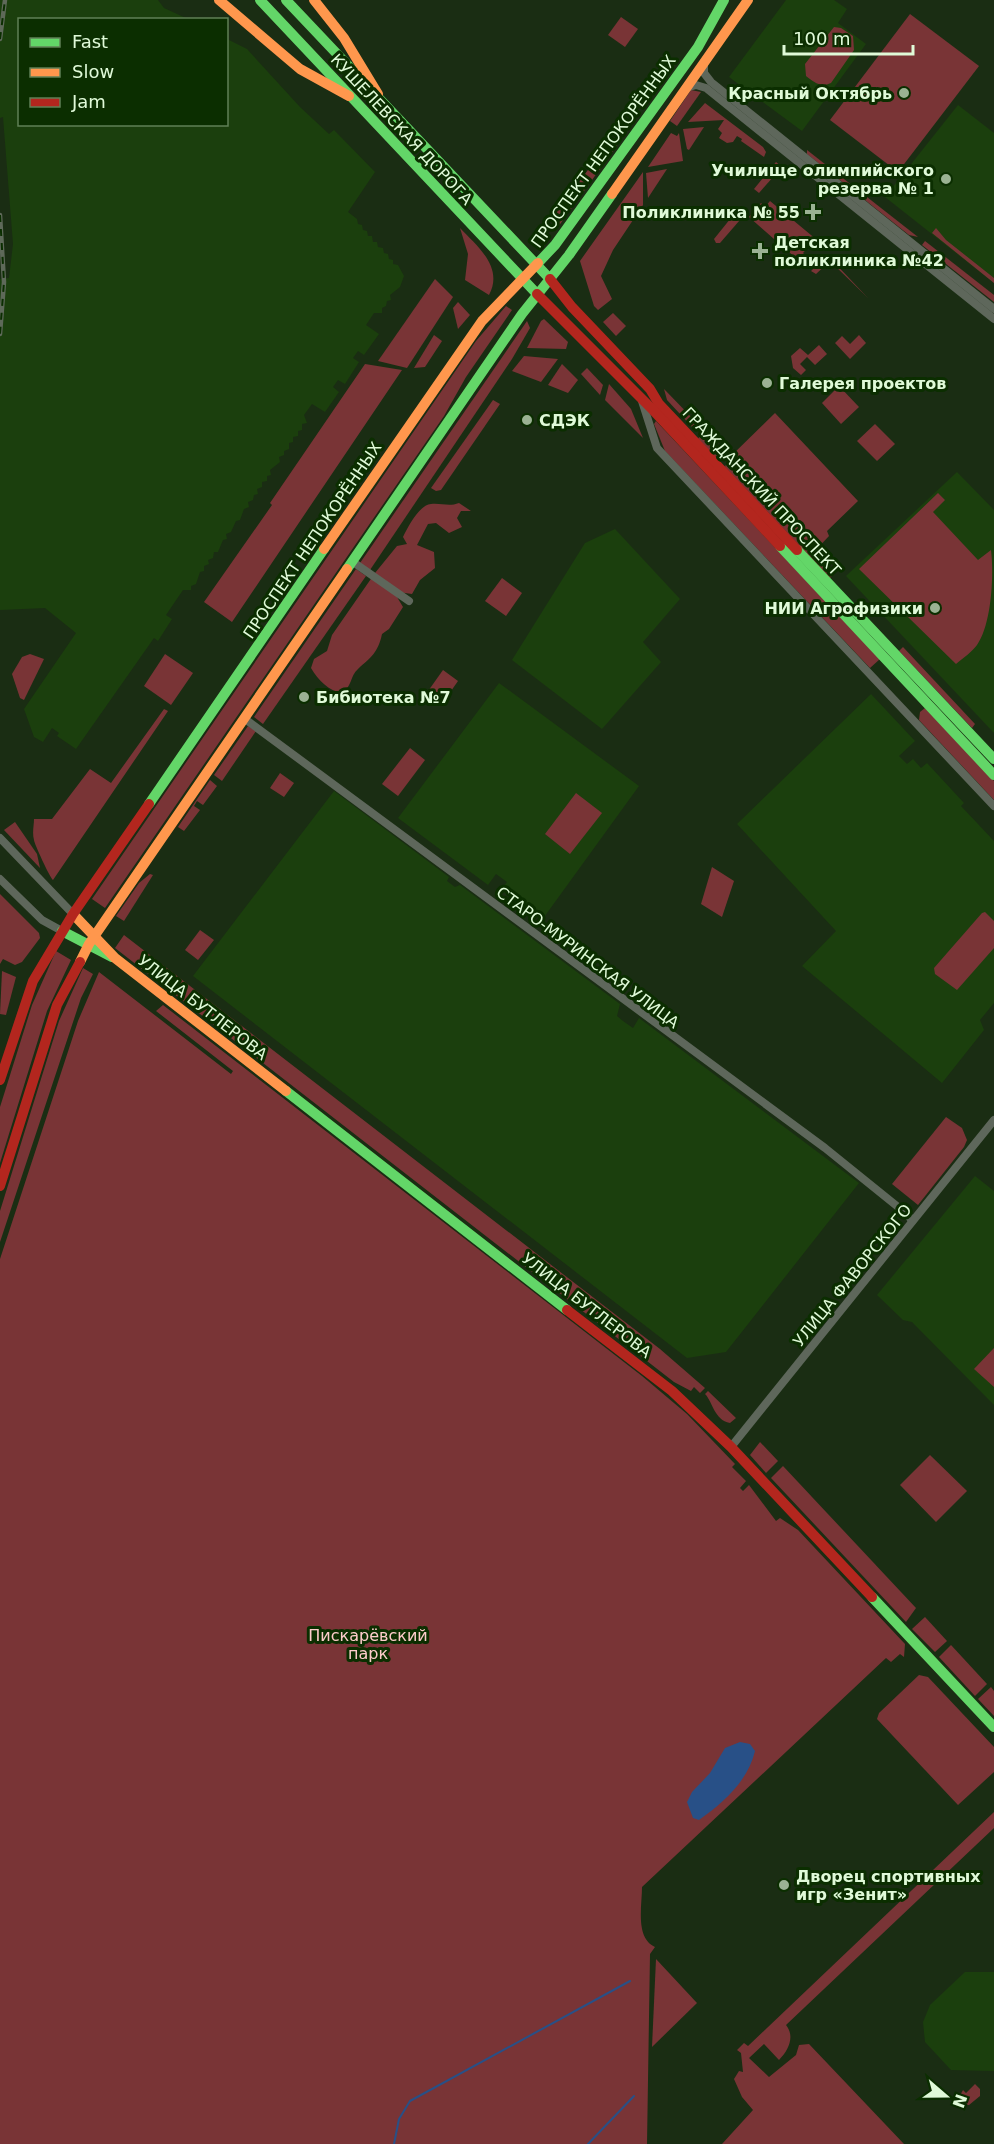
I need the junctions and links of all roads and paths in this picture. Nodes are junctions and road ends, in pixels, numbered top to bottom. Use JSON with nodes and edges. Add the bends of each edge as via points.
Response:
{"nodes":[{"id":1,"x":219,"y":0,"type":"edge"},
{"id":2,"x":260,"y":0,"type":"edge"},
{"id":3,"x":286,"y":0,"type":"edge"},
{"id":4,"x":314,"y":0,"type":"edge"},
{"id":5,"x":724,"y":0,"type":"edge"},
{"id":6,"x":748,"y":0,"type":"edge"},
{"id":7,"x":338,"y":32,"type":"junction"},
{"id":8,"x":326,"y":41,"type":"junction"},
{"id":9,"x":312,"y":55,"type":"junction"},
{"id":10,"x":705,"y":60,"type":"junction"},
{"id":11,"x":300,"y":69,"type":"junction"},
{"id":12,"x":684,"y":88,"type":"junction"},
{"id":13,"x":380,"y":97,"type":"junction"},
{"id":14,"x":352,"y":98,"type":"junction"},
{"id":15,"x":537,"y":266,"type":"junction"},
{"id":16,"x":522,"y":279,"type":"junction"},
{"id":17,"x":550,"y":279,"type":"junction"},
{"id":18,"x":537,"y":294,"type":"junction"},
{"id":19,"x":994,"y":309,"type":"edge"},
{"id":20,"x":994,"y":319,"type":"edge"},
{"id":21,"x":642,"y":401,"type":"junction"},
{"id":22,"x":353,"y":562,"type":"junction"},
{"id":23,"x":410,"y":601,"type":"dead end"},
{"id":24,"x":245,"y":719,"type":"junction"},
{"id":25,"x":994,"y":759,"type":"edge"},
{"id":26,"x":994,"y":775,"type":"edge"},
{"id":27,"x":994,"y":806,"type":"edge"},
{"id":28,"x":0,"y":838,"type":"edge"},
{"id":29,"x":0,"y":879,"type":"edge"},
{"id":30,"x":73,"y":914,"type":"junction"},
{"id":31,"x":62,"y":931,"type":"junction"},
{"id":32,"x":92,"y":941,"type":"junction"},
{"id":33,"x":0,"y":1080,"type":"edge"},
{"id":34,"x":994,"y":1120,"type":"edge"},
{"id":35,"x":0,"y":1186,"type":"edge"},
{"id":36,"x":912,"y":1221,"type":"junction"},
{"id":37,"x":731,"y":1447,"type":"junction"},
{"id":38,"x":994,"y":1727,"type":"edge"}],
"edges":[{"from":1,"to":11,"type":"main road"},
{"from":2,"to":9,"type":"main road","name":"КУШЕЛЕВСКАЯ ДОРОГА"},
{"from":3,"to":8,"type":"main road","name":"КУШЕЛЕВСКАЯ ДОРОГА"},
{"from":4,"to":7,"type":"main road"},
{"from":5,"to":15,"type":"main road","name":"ПРОСПЕКТ НЕПОКОРЁННЫХ","via":[[699,47]]},
{"from":6,"to":10,"type":"main road","name":"ПРОСПЕКТ НЕПОКОРЁННЫХ"},
{"from":7,"to":8,"type":"main road","via":[[334,41]]},
{"from":7,"to":13,"type":"main road"},
{"from":8,"to":13,"type":"main road","name":"КУШЕЛЕВСКАЯ ДОРОГА"},
{"from":9,"to":11,"type":"main road","via":[[312,65]]},
{"from":9,"to":14,"type":"main road","name":"КУШЕЛЕВСКАЯ ДОРОГА"},
{"from":10,"to":12,"type":"main road","name":"ПРОСПЕКТ НЕПОКОРЁННЫХ"},
{"from":10,"to":19,"type":"street","via":[[704,73],[711,82]]},
{"from":11,"to":14,"type":"main road"},
{"from":12,"to":17,"type":"main road","name":"ПРОСПЕКТ НЕПОКОРЁННЫХ"},
{"from":12,"to":20,"type":"street","via":[[706,88]]},
{"from":13,"to":15,"type":"main road","name":"КУШЕЛЕВСКАЯ ДОРОГА"},
{"from":14,"to":16,"type":"main road","name":"КУШЕЛЕВСКАЯ ДОРОГА"},
{"from":15,"to":16,"type":"main road","name":"ПРОСПЕКТ НЕПОКОРЁННЫХ"},
{"from":15,"to":17,"type":"main road","name":"ГРАЖДАНСКИЙ ПРОСПЕКТ"},
{"from":16,"to":18,"type":"main road","name":"ГРАЖДАНСКИЙ ПРОСПЕКТ"},
{"from":16,"to":30,"type":"main road","name":"ПРОСПЕКТ НЕПОКОРЁННЫХ","via":[[482,321],[450,366]]},
{"from":17,"to":18,"type":"main road","name":"ПРОСПЕКТ НЕПОКОРЁННЫХ"},
{"from":17,"to":25,"type":"main road","name":"ГРАЖДАНСКИЙ ПРОСПЕКТ","via":[[650,389],[659,404]]},
{"from":18,"to":21,"type":"main road","name":"ГРАЖДАНСКИЙ ПРОСПЕКТ"},
{"from":18,"to":22,"type":"main road","name":"ПРОСПЕКТ НЕПОКОРЁННЫХ"},
{"from":21,"to":26,"type":"main road","name":"ГРАЖДАНСКИЙ ПРОСПЕКТ"},
{"from":21,"to":27,"type":"street","name":"ГРАЖДАНСКИЙ ПРОСПЕКТ","via":[[657,448]]},
{"from":22,"to":23,"type":"street"},
{"from":22,"to":24,"type":"main road","name":"ПРОСПЕКТ НЕПОКОРЁННЫХ"},
{"from":24,"to":32,"type":"main road","name":"ПРОСПЕКТ НЕПОКОРЁННЫХ"},
{"from":24,"to":36,"type":"street","name":"СТАРО-МУРИНСКАЯ УЛИЦА","via":[[825,1148]]},
{"from":28,"to":30,"type":"street","name":"УЛИЦА БУТЛЕРОВА"},
{"from":29,"to":31,"type":"street","name":"УЛИЦА БУТЛЕРОВА","via":[[42,920]]},
{"from":30,"to":31,"type":"main road","name":"ПРОСПЕКТ НЕПОКОРЁННЫХ"},
{"from":30,"to":32,"type":"main road","name":"УЛИЦА БУТЛЕРОВА"},
{"from":31,"to":32,"type":"main road","name":"УЛИЦА БУТЛЕРОВА"},
{"from":31,"to":33,"type":"main road","name":"ПРОСПЕКТ НЕПОКОРЁННЫХ","via":[[33,981]]},
{"from":32,"to":35,"type":"main road","name":"ПРОСПЕКТ НЕПОКОРЁННЫХ","via":[[57,1005]]},
{"from":32,"to":37,"type":"main road","name":"УЛИЦА БУТЛЕРОВА","via":[[105,956],[115,958],[646,1369]]},
{"from":34,"to":36,"type":"street","name":"УЛИЦА ФАВОРСКОГО"},
{"from":36,"to":37,"type":"street","name":"УЛИЦА ФАВОРСКОГО"},
{"from":37,"to":38,"type":"main road","name":"УЛИЦА БУТЛЕРОВА"}]}
